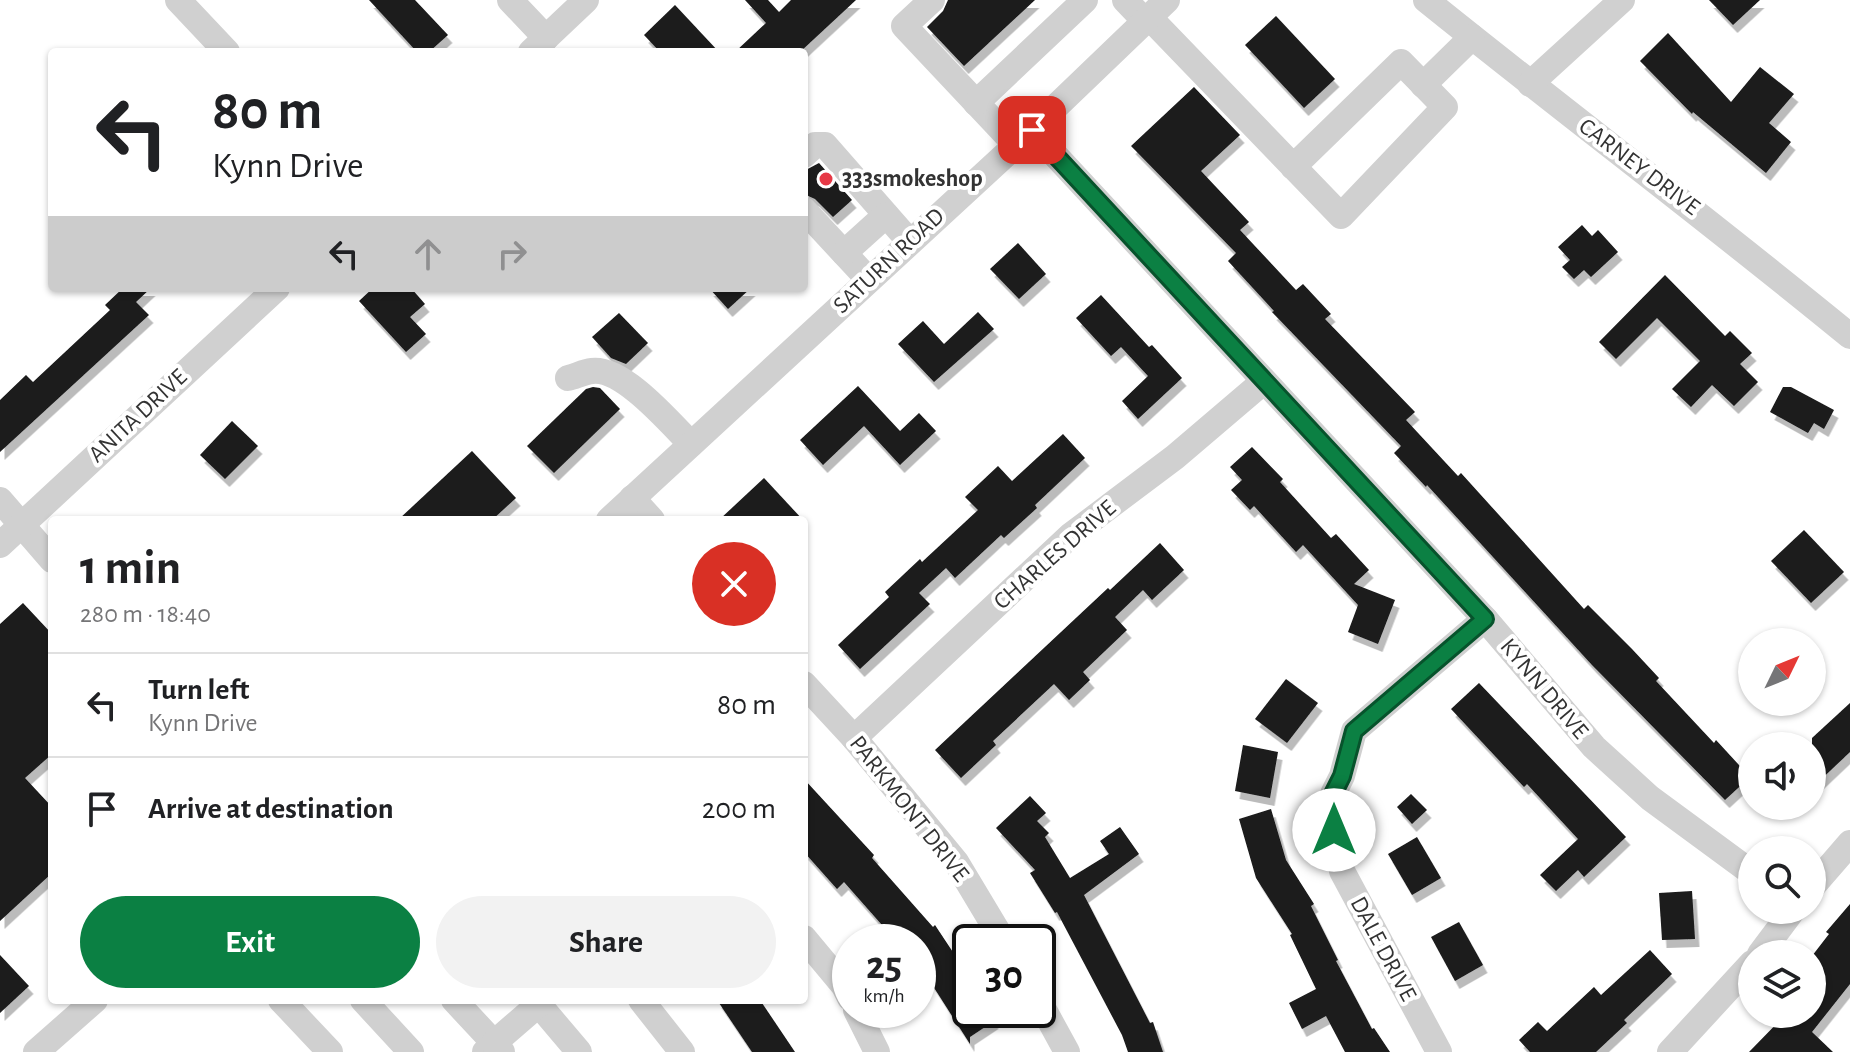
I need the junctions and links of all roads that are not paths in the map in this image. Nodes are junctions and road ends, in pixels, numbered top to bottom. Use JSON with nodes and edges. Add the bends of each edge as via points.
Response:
{"nodes":[{"id":1,"x":178,"y":0,"type":"edge"},
{"id":2,"x":510,"y":0,"type":"edge"},
{"id":3,"x":586,"y":0,"type":"edge"},
{"id":4,"x":932,"y":0,"type":"edge"},
{"id":5,"x":1085,"y":0,"type":"edge"},
{"id":6,"x":1125,"y":0,"type":"edge"},
{"id":7,"x":1426,"y":0,"type":"edge"},
{"id":8,"x":1622,"y":0,"type":"edge"},
{"id":9,"x":1154,"y":13,"type":"edge"},
{"id":10,"x":1472,"y":37,"type":"junction"},
{"id":11,"x":538,"y":45,"type":"edge"},
{"id":12,"x":223,"y":48,"type":"edge"},
{"id":13,"x":1530,"y":84,"type":"junction"},
{"id":14,"x":1423,"y":85,"type":"junction"},
{"id":15,"x":976,"y":103,"type":"junction"},
{"id":16,"x":1024,"y":137,"type":"junction"},
{"id":17,"x":808,"y":151,"type":"edge"},
{"id":18,"x":1293,"y":167,"type":"junction"},
{"id":19,"x":808,"y":214,"type":"edge"},
{"id":20,"x":886,"y":215,"type":"junction"},
{"id":21,"x":910,"y":242,"type":"junction"},
{"id":22,"x":844,"y":253,"type":"junction"},
{"id":23,"x":869,"y":280,"type":"junction"},
{"id":24,"x":273,"y":292,"type":"edge"},
{"id":25,"x":1850,"y":336,"type":"edge"},
{"id":26,"x":568,"y":378,"type":"dead end"},
{"id":27,"x":1263,"y":382,"type":"junction"},
{"id":28,"x":691,"y":444,"type":"junction"},
{"id":29,"x":632,"y":498,"type":"junction"},
{"id":30,"x":0,"y":500,"type":"edge"},
{"id":31,"x":613,"y":516,"type":"edge"},
{"id":32,"x":648,"y":516,"type":"edge"},
{"id":33,"x":22,"y":524,"type":"junction"},
{"id":34,"x":0,"y":545,"type":"edge"},
{"id":35,"x":48,"y":555,"type":"edge"},
{"id":36,"x":1485,"y":619,"type":"junction"},
{"id":37,"x":808,"y":688,"type":"edge"},
{"id":38,"x":854,"y":738,"type":"junction"},
{"id":39,"x":1850,"y":843,"type":"edge"},
{"id":40,"x":1738,"y":863,"type":"edge"},
{"id":41,"x":1826,"y":871,"type":"edge"},
{"id":42,"x":993,"y":924,"type":"edge"},
{"id":43,"x":808,"y":943,"type":"edge"},
{"id":44,"x":832,"y":972,"type":"edge"},
{"id":45,"x":1738,"y":978,"type":"edge"},
{"id":46,"x":90,"y":1004,"type":"edge"},
{"id":47,"x":285,"y":1004,"type":"edge"},
{"id":48,"x":367,"y":1004,"type":"edge"},
{"id":49,"x":457,"y":1004,"type":"edge"},
{"id":50,"x":535,"y":1004,"type":"edge"},
{"id":51,"x":539,"y":1004,"type":"edge"},
{"id":52,"x":644,"y":1004,"type":"edge"},
{"id":53,"x":865,"y":1028,"type":"edge"},
{"id":54,"x":1054,"y":1028,"type":"edge"},
{"id":55,"x":494,"y":1049,"type":"edge"},
{"id":56,"x":36,"y":1052,"type":"edge"},
{"id":57,"x":330,"y":1052,"type":"edge"},
{"id":58,"x":411,"y":1052,"type":"edge"},
{"id":59,"x":579,"y":1052,"type":"edge"},
{"id":60,"x":682,"y":1052,"type":"edge"},
{"id":61,"x":877,"y":1052,"type":"edge"},
{"id":62,"x":1067,"y":1052,"type":"edge"},
{"id":63,"x":1439,"y":1052,"type":"edge"},
{"id":64,"x":1670,"y":1052,"type":"edge"}],
"edges":[{"from":1,"to":12,"type":"street"},
{"from":2,"to":11,"type":"street"},
{"from":3,"to":11,"type":"street"},
{"from":4,"to":15,"type":"street","name":"KYNN DRIVE","via":[[904,26]]},
{"from":5,"to":15,"type":"street"},
{"from":6,"to":9,"type":"street"},
{"from":7,"to":10,"type":"street","name":"CARNEY DRIVE"},
{"from":8,"to":13,"type":"street"},
{"from":9,"to":16,"type":"street","name":"SATURN ROAD"},
{"from":9,"to":18,"type":"street"},
{"from":10,"to":13,"type":"street","name":"CARNEY DRIVE"},
{"from":10,"to":14,"type":"street"},
{"from":13,"to":25,"type":"street","name":"CARNEY DRIVE"},
{"from":14,"to":18,"type":"street","via":[[1401,62]]},
{"from":14,"to":18,"type":"street","via":[[1445,107],[1341,216]]},
{"from":15,"to":16,"type":"street","name":"KYNN DRIVE"},
{"from":16,"to":21,"type":"street","name":"SATURN ROAD"},
{"from":16,"to":27,"type":"street","name":"KYNN DRIVE"},
{"from":17,"to":20,"type":"street","via":[[825,145]]},
{"from":19,"to":22,"type":"street"},
{"from":20,"to":21,"type":"street"},
{"from":20,"to":22,"type":"street"},
{"from":21,"to":23,"type":"street","name":"SATURN ROAD"},
{"from":22,"to":23,"type":"street"},
{"from":23,"to":28,"type":"street","name":"SATURN ROAD"},
{"from":24,"to":33,"type":"street","name":"ANITA DRIVE"},
{"from":26,"to":28,"type":"street","via":[[595,370],[616,376]]},
{"from":27,"to":36,"type":"street","name":"KYNN DRIVE"},
{"from":27,"to":38,"type":"street","name":"CHARLES DRIVE","via":[[1070,536]]},
{"from":28,"to":29,"type":"street","name":"SATURN ROAD"},
{"from":29,"to":31,"type":"street","name":"SATURN ROAD"},
{"from":29,"to":32,"type":"street"},
{"from":30,"to":33,"type":"street"},
{"from":33,"to":34,"type":"street","name":"ANITA DRIVE"},
{"from":33,"to":35,"type":"street"},
{"from":36,"to":40,"type":"street","name":"KYNN DRIVE","via":[[1594,747],[1650,798]]},
{"from":36,"to":63,"type":"street","name":"DALE DRIVE","via":[[1354,731],[1333,794],[1342,871]]},
{"from":37,"to":38,"type":"street","name":"PARKMONT DRIVE"},
{"from":38,"to":42,"type":"street","name":"PARKMONT DRIVE","via":[[956,862]]},
{"from":39,"to":41,"type":"street"},
{"from":43,"to":44,"type":"street"},
{"from":45,"to":64,"type":"street"},
{"from":46,"to":56,"type":"street"},
{"from":47,"to":57,"type":"street"},
{"from":48,"to":58,"type":"street"},
{"from":49,"to":55,"type":"street"},
{"from":50,"to":55,"type":"street"},
{"from":51,"to":59,"type":"street"},
{"from":52,"to":60,"type":"street"},
{"from":53,"to":61,"type":"street"},
{"from":54,"to":62,"type":"street"}]}
